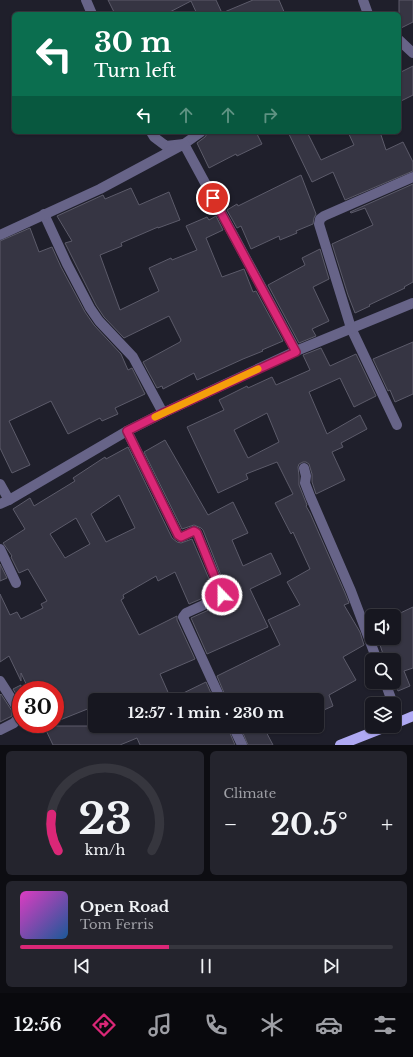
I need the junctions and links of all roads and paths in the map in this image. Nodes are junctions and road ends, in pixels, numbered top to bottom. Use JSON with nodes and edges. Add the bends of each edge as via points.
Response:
{"nodes":[{"id":1,"x":86,"y":0,"type":"edge"},
{"id":2,"x":363,"y":0,"type":"edge"},
{"id":3,"x":91,"y":12,"type":"edge"},
{"id":4,"x":367,"y":12,"type":"edge"},
{"id":5,"x":401,"y":42,"type":"edge"},
{"id":6,"x":413,"y":53,"type":"edge"},
{"id":7,"x":152,"y":134,"type":"edge"},
{"id":8,"x":198,"y":134,"type":"edge"},
{"id":9,"x":184,"y":144,"type":"junction"},
{"id":10,"x":413,"y":177,"type":"edge"},
{"id":11,"x":44,"y":214,"type":"junction"},
{"id":12,"x":0,"y":235,"type":"edge"},
{"id":13,"x":413,"y":303,"type":"edge"},
{"id":14,"x":351,"y":328,"type":"junction"},
{"id":15,"x":296,"y":352,"type":"junction"},
{"id":16,"x":163,"y":413,"type":"junction"},
{"id":17,"x":397,"y":425,"type":"dead end"},
{"id":18,"x":127,"y":431,"type":"junction"},
{"id":19,"x":304,"y":468,"type":"dead end"},
{"id":20,"x":0,"y":484,"type":"edge"},
{"id":21,"x":5,"y":502,"type":"edge"},
{"id":22,"x":0,"y":549,"type":"edge"},
{"id":23,"x":16,"y":583,"type":"dead end"},
{"id":24,"x":374,"y":653,"type":"edge"},
{"id":25,"x":0,"y":681,"type":"edge"},
{"id":26,"x":218,"y":693,"type":"edge"},
{"id":27,"x":413,"y":716,"type":"edge"},
{"id":28,"x":401,"y":721,"type":"edge"},
{"id":29,"x":0,"y":730,"type":"edge"},
{"id":30,"x":236,"y":733,"type":"edge"},
{"id":31,"x":370,"y":733,"type":"edge"},
{"id":32,"x":242,"y":745,"type":"edge"},
{"id":33,"x":340,"y":745,"type":"edge"}],
"edges":[{"from":1,"to":3,"type":"street"},
{"from":2,"to":4,"type":"street"},
{"from":5,"to":6,"type":"street"},
{"from":7,"to":9,"type":"street","via":[[166,146]]},
{"from":8,"to":9,"type":"street"},
{"from":9,"to":11,"type":"street","via":[[100,189]]},
{"from":9,"to":15,"type":"street"},
{"from":10,"to":14,"type":"street","via":[[320,219],[322,235]]},
{"from":11,"to":12,"type":"street"},
{"from":11,"to":16,"type":"street","via":[[90,308],[133,357]]},
{"from":13,"to":14,"type":"street"},
{"from":14,"to":15,"type":"street"},
{"from":14,"to":17,"type":"street"},
{"from":15,"to":16,"type":"street"},
{"from":16,"to":18,"type":"street"},
{"from":18,"to":21,"type":"street"},
{"from":18,"to":26,"type":"street","via":[[178,535],[181,537],[194,531],[197,533],[222,593],[221,598],[186,613],[183,617]]},
{"from":19,"to":24,"type":"street","via":[[305,483],[351,590]]},
{"from":20,"to":21,"type":"street"},
{"from":22,"to":23,"type":"street"},
{"from":25,"to":29,"type":"street","via":[[18,709],[18,718],[14,723]]},
{"from":27,"to":28,"type":"main road"},
{"from":30,"to":32,"type":"street"},
{"from":31,"to":33,"type":"main road"}]}
